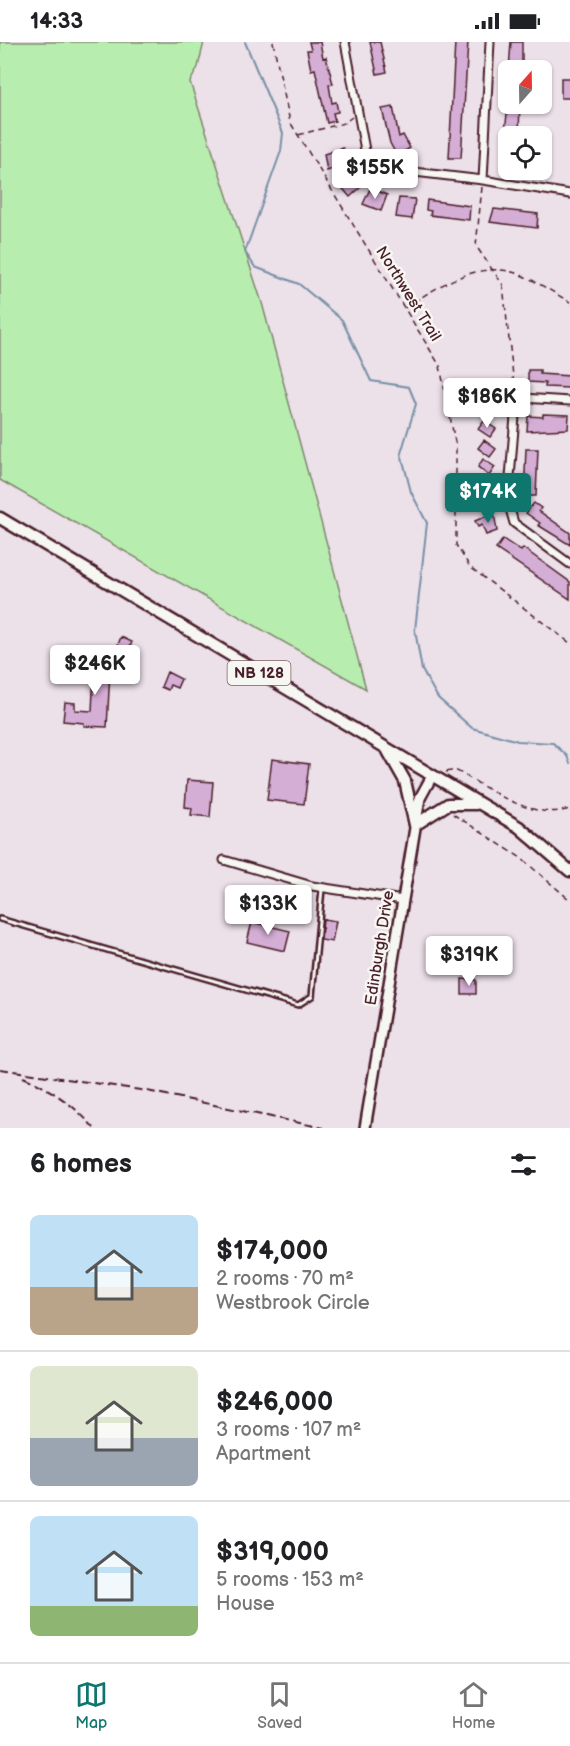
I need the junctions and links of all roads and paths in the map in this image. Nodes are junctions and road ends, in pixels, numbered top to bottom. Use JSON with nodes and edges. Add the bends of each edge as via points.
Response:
{"nodes":[{"id":1,"x":273,"y":42,"type":"edge"},
{"id":2,"x":345,"y":42,"type":"edge"},
{"id":3,"x":490,"y":42,"type":"edge"},
{"id":4,"x":357,"y":113,"type":"junction"},
{"id":5,"x":298,"y":135,"type":"junction"},
{"id":6,"x":483,"y":180,"type":"junction"},
{"id":7,"x":570,"y":194,"type":"edge"},
{"id":8,"x":495,"y":271,"type":"junction"},
{"id":9,"x":570,"y":302,"type":"edge"},
{"id":10,"x":405,"y":309,"type":"junction"},
{"id":11,"x":570,"y":401,"type":"edge"},
{"id":12,"x":516,"y":404,"type":"junction"},
{"id":13,"x":0,"y":518,"type":"edge"},
{"id":14,"x":570,"y":564,"type":"edge"},
{"id":15,"x":570,"y":643,"type":"edge"},
{"id":16,"x":386,"y":748,"type":"junction"},
{"id":17,"x":455,"y":771,"type":"dead end"},
{"id":18,"x":432,"y":776,"type":"junction"},
{"id":19,"x":448,"y":804,"type":"junction"},
{"id":20,"x":481,"y":804,"type":"junction"},
{"id":21,"x":570,"y":809,"type":"edge"},
{"id":22,"x":415,"y":825,"type":"junction"},
{"id":23,"x":224,"y":860,"type":"dead end"},
{"id":24,"x":570,"y":871,"type":"edge"},
{"id":25,"x":322,"y":887,"type":"junction"},
{"id":26,"x":403,"y":900,"type":"junction"},
{"id":27,"x":570,"y":900,"type":"edge"},
{"id":28,"x":0,"y":919,"type":"edge"},
{"id":29,"x":365,"y":1128,"type":"edge"}],
"edges":[{"from":1,"to":5,"type":"path","name":"Northwest Trail","via":[[290,122]]},
{"from":2,"to":4,"type":"street"},
{"from":3,"to":6,"type":"street"},
{"from":4,"to":5,"type":"path","via":[[344,123]]},
{"from":4,"to":6,"type":"street","via":[[365,150],[370,161],[380,168]]},
{"from":5,"to":10,"type":"path","name":"Northwest Trail"},
{"from":6,"to":7,"type":"street"},
{"from":6,"to":8,"type":"path","via":[[476,246]]},
{"from":8,"to":9,"type":"path","via":[[519,274]]},
{"from":8,"to":10,"type":"path","via":[[453,279]]},
{"from":8,"to":12,"type":"path","via":[[506,294]]},
{"from":10,"to":15,"type":"path","name":"Northwest Trail","via":[[440,366],[456,447],[456,545],[470,567]]},
{"from":11,"to":12,"type":"street","via":[[523,399]]},
{"from":12,"to":14,"type":"street","via":[[508,502],[514,524]]},
{"from":13,"to":16,"type":"main road","number":"NB 128"},
{"from":16,"to":18,"type":"main road","number":"NB 128"},
{"from":16,"to":22,"type":"main road","via":[[405,781]]},
{"from":17,"to":21,"type":"path","via":[[527,808],[543,813]]},
{"from":18,"to":20,"type":"main road","number":"NB 128"},
{"from":18,"to":22,"type":"street","name":"Edinburgh Drive","via":[[420,798]]},
{"from":19,"to":20,"type":"main road"},
{"from":19,"to":22,"type":"main road"},
{"from":19,"to":27,"type":"path","via":[[450,812],[521,858]]},
{"from":20,"to":24,"type":"main road","number":"NB 128","via":[[519,827]]},
{"from":22,"to":26,"type":"street","name":"Edinburgh Drive"},
{"from":23,"to":25,"type":"street"},
{"from":25,"to":26,"type":"street"},
{"from":25,"to":28,"type":"lane","via":[[312,996],[298,1005]]},
{"from":26,"to":29,"type":"street","name":"Edinburgh Drive"}]}
